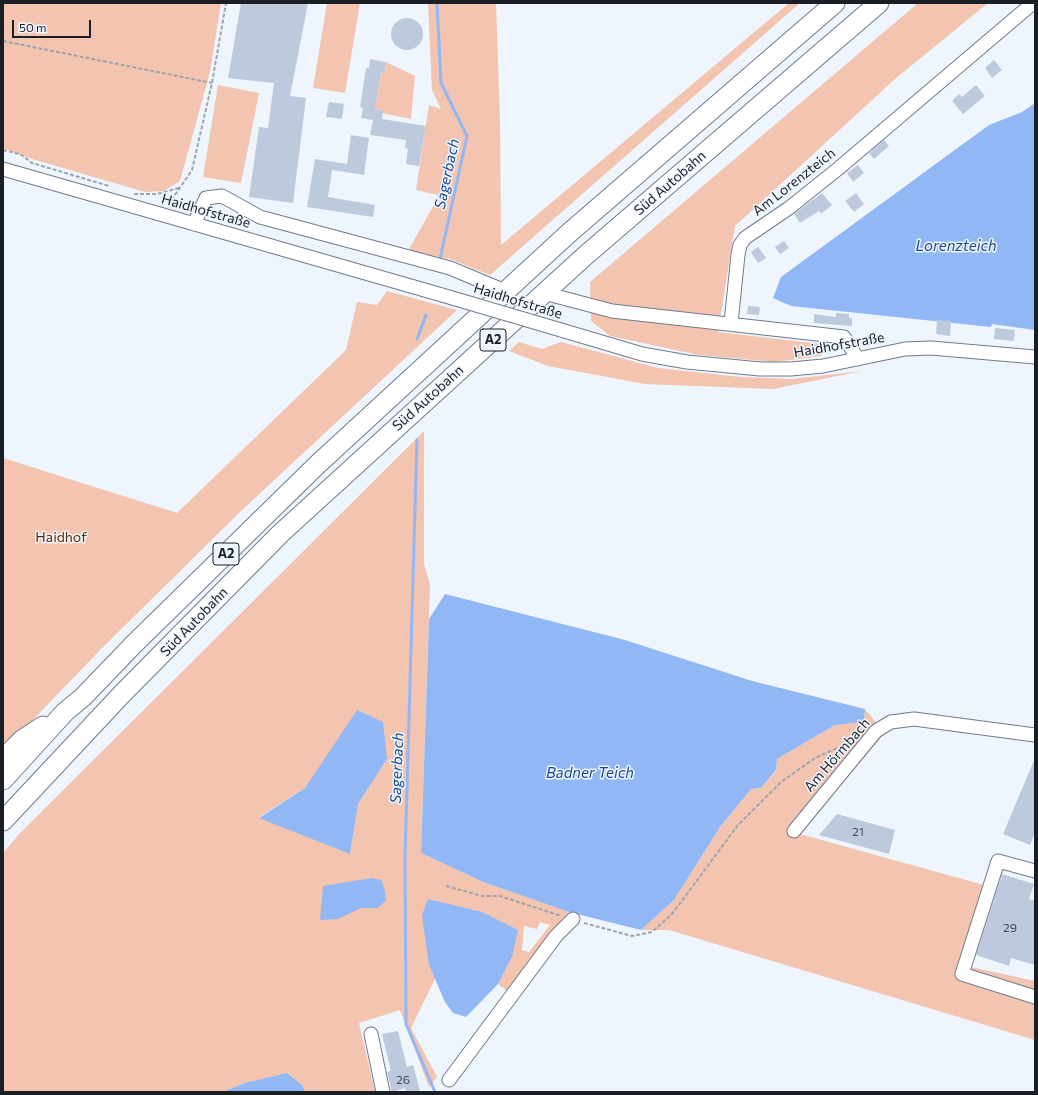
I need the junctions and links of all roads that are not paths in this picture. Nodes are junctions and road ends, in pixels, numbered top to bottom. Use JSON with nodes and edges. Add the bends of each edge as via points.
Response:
{"nodes":[{"id":1,"x":834,"y":3,"type":"edge"},
{"id":2,"x":879,"y":3,"type":"edge"},
{"id":3,"x":1033,"y":3,"type":"edge"},
{"id":4,"x":3,"y":169,"type":"edge"},
{"id":5,"x":194,"y":224,"type":"junction"},
{"id":6,"x":505,"y":290,"type":"junction"},
{"id":7,"x":544,"y":293,"type":"junction"},
{"id":8,"x":731,"y":323,"type":"junction"},
{"id":9,"x":1035,"y":357,"type":"edge"},
{"id":10,"x":858,"y":359,"type":"junction"},
{"id":11,"x":65,"y":712,"type":"junction"},
{"id":12,"x":1035,"y":735,"type":"edge"},
{"id":13,"x":3,"y":759,"type":"edge"},
{"id":14,"x":3,"y":780,"type":"edge"},
{"id":15,"x":3,"y":821,"type":"edge"},
{"id":16,"x":794,"y":831,"type":"dead end"},
{"id":17,"x":1035,"y":871,"type":"edge"},
{"id":18,"x":572,"y":920,"type":"road end"},
{"id":19,"x":1035,"y":997,"type":"edge"},
{"id":20,"x":371,"y":1034,"type":"dead end"},
{"id":21,"x":449,"y":1080,"type":"dead end"},
{"id":22,"x":383,"y":1092,"type":"edge"}],
"edges":[{"from":1,"to":6,"type":"highway","name":"Süd Autobahn","number":"A2"},
{"from":2,"to":7,"type":"highway","name":"Süd Autobahn","number":"A2"},
{"from":3,"to":8,"type":"street","name":"Am Lorenzteich","via":[[839,168],[789,208],[745,238],[738,255]]},
{"from":4,"to":5,"type":"street","name":"Haidhofstraße"},
{"from":5,"to":6,"type":"street","via":[[206,198],[222,196],[260,217],[450,268]]},
{"from":5,"to":10,"type":"street","name":"Haidhofstraße","bridge":true,"via":[[642,354],[687,362],[791,369]]},
{"from":6,"to":11,"type":"highway","name":"Süd Autobahn","number":"A2","via":[[318,464]]},
{"from":7,"to":8,"type":"street","via":[[612,310]]},
{"from":7,"to":15,"type":"highway","name":"Süd Autobahn","number":"A2","via":[[280,534],[122,694]]},
{"from":8,"to":10,"type":"street","via":[[844,337]]},
{"from":9,"to":10,"type":"street","name":"Haidhofstraße","via":[[931,348],[904,349]]},
{"from":11,"to":13,"type":"highway","via":[[22,740]]},
{"from":11,"to":14,"type":"highway","name":"Süd Autobahn","number":"A2"},
{"from":12,"to":16,"type":"street","name":"Am Hörmbach","via":[[914,719],[891,722],[876,731]]},
{"from":17,"to":19,"type":"street","via":[[998,861],[962,974]]},
{"from":18,"to":21,"type":"street","via":[[556,936]]},
{"from":20,"to":22,"type":"street"}]}
